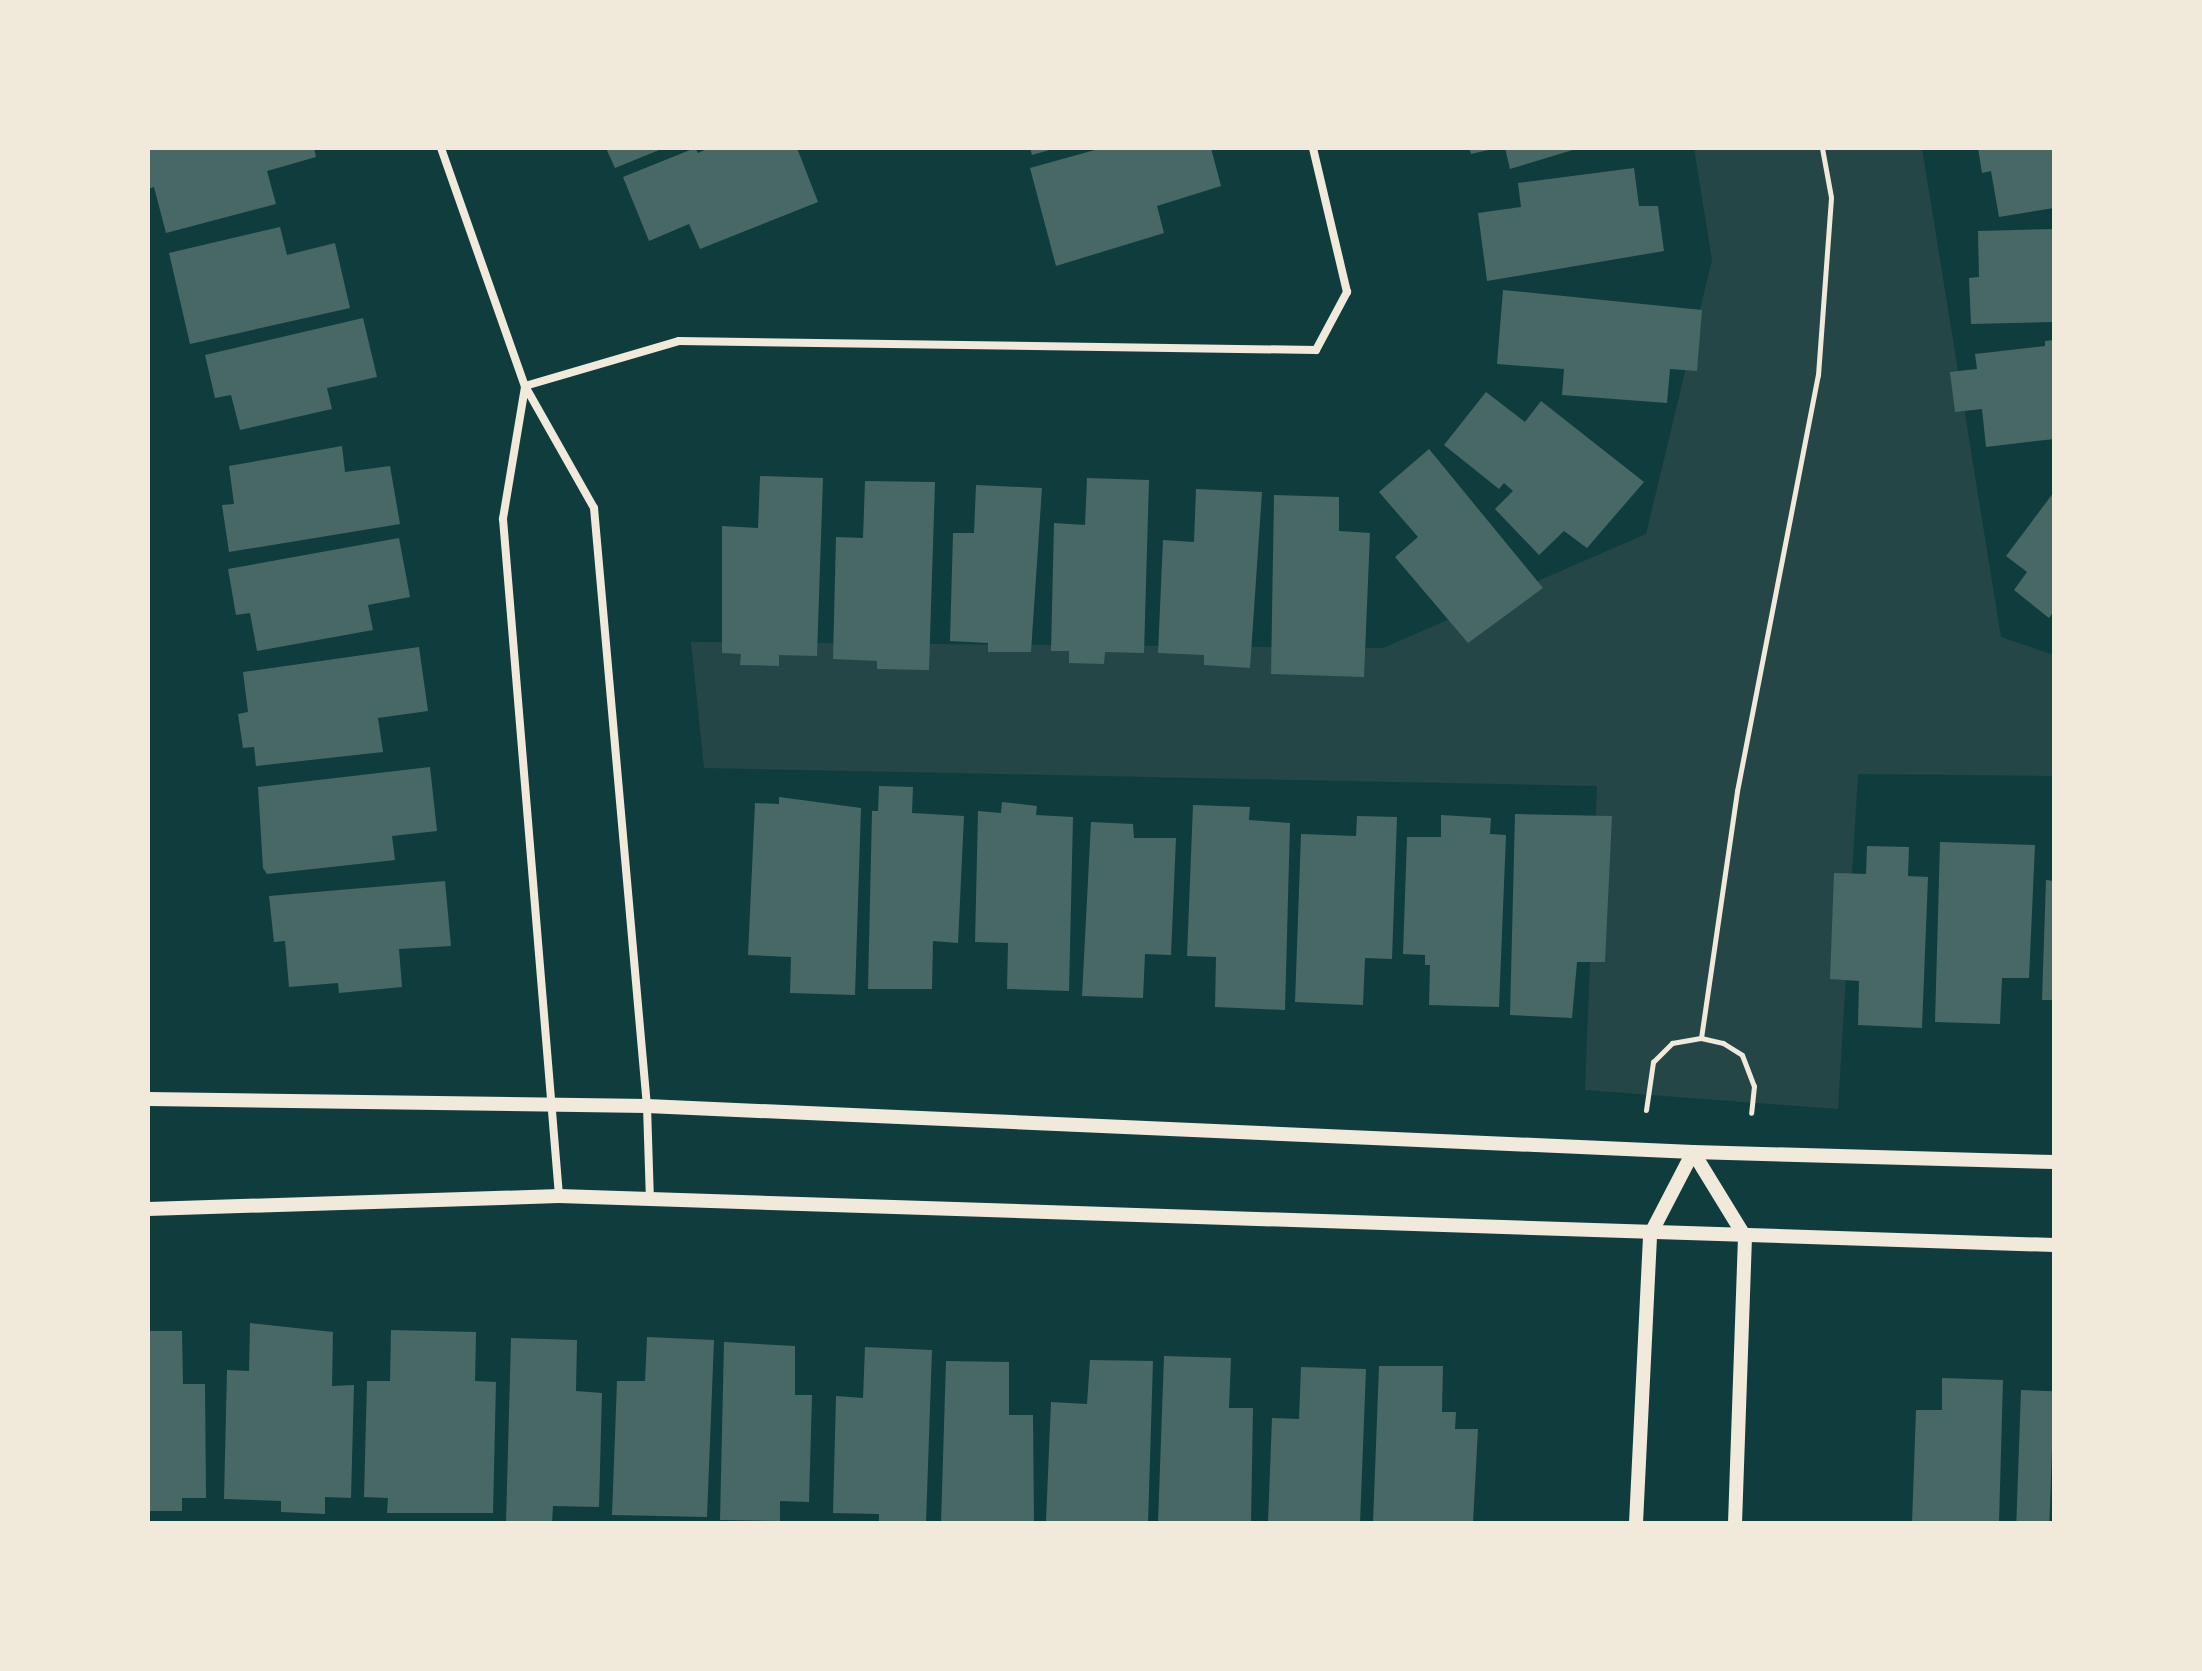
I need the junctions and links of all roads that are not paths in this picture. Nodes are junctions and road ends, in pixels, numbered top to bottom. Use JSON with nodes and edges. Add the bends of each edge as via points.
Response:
{"nodes":[{"id":1,"x":441,"y":148,"type":"edge"},
{"id":2,"x":1313,"y":148,"type":"edge"},
{"id":3,"x":525,"y":386,"type":"junction"},
{"id":4,"x":148,"y":1099,"type":"edge"},
{"id":5,"x":549,"y":1104,"type":"junction"},
{"id":6,"x":647,"y":1106,"type":"junction"},
{"id":7,"x":1693,"y":1152,"type":"junction"},
{"id":8,"x":2054,"y":1162,"type":"edge"},
{"id":9,"x":559,"y":1196,"type":"junction"},
{"id":10,"x":650,"y":1200,"type":"junction"},
{"id":11,"x":148,"y":1209,"type":"edge"},
{"id":12,"x":1650,"y":1235,"type":"junction"},
{"id":13,"x":1745,"y":1237,"type":"junction"},
{"id":14,"x":2054,"y":1245,"type":"edge"},
{"id":15,"x":1636,"y":1523,"type":"edge"},
{"id":16,"x":1735,"y":1523,"type":"edge"}],
"edges":[{"from":1,"to":3,"type":"street"},
{"from":2,"to":3,"type":"street","via":[[1347,292],[1316,350],[679,341]]},
{"from":3,"to":5,"type":"street","via":[[503,519]]},
{"from":3,"to":6,"type":"street","via":[[594,508]]},
{"from":4,"to":5,"type":"street"},
{"from":5,"to":6,"type":"street"},
{"from":5,"to":9,"type":"street"},
{"from":6,"to":7,"type":"street"},
{"from":6,"to":10,"type":"street"},
{"from":7,"to":8,"type":"street"},
{"from":7,"to":12,"type":"street"},
{"from":7,"to":13,"type":"street"},
{"from":9,"to":10,"type":"street"},
{"from":9,"to":11,"type":"street"},
{"from":10,"to":12,"type":"street"},
{"from":12,"to":13,"type":"street"},
{"from":12,"to":15,"type":"street"},
{"from":13,"to":14,"type":"street"},
{"from":13,"to":16,"type":"street"}]}
